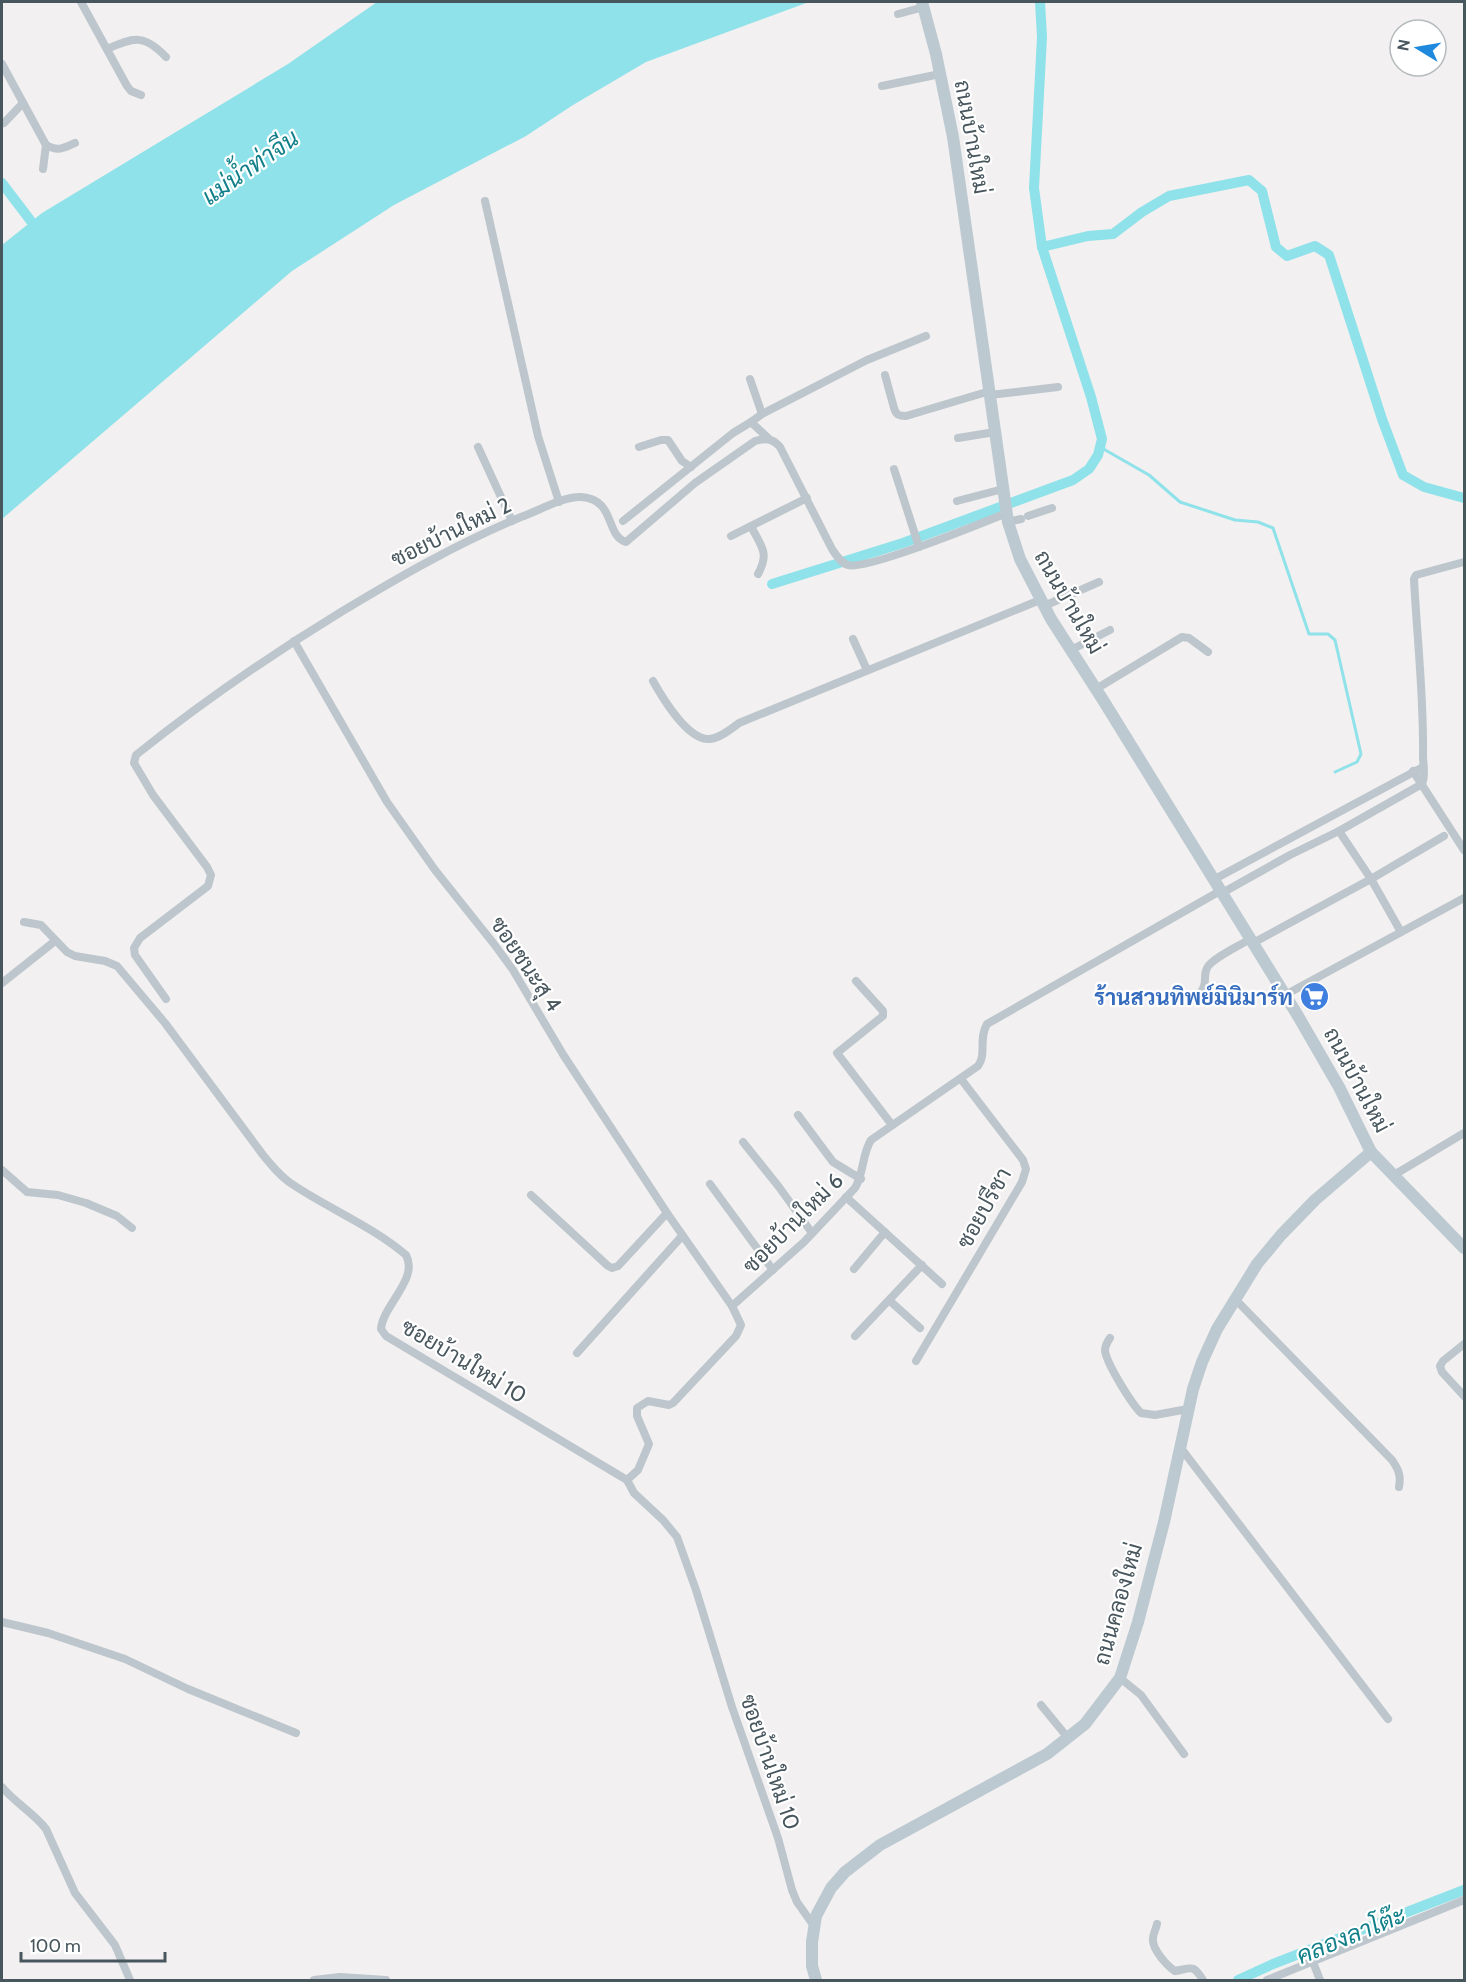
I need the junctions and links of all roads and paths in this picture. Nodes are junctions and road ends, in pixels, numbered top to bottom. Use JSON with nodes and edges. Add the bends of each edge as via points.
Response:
{"nodes":[{"id":1,"x":81,"y":2,"type":"edge"},
{"id":2,"x":923,"y":4,"type":"edge"},
{"id":3,"x":898,"y":14,"type":"dead end"},
{"id":4,"x":107,"y":49,"type":"junction"},
{"id":5,"x":166,"y":57,"type":"dead end"},
{"id":6,"x":2,"y":64,"type":"edge"},
{"id":7,"x":940,"y":74,"type":"junction"},
{"id":8,"x":882,"y":86,"type":"dead end"},
{"id":9,"x":141,"y":95,"type":"dead end"},
{"id":10,"x":23,"y":103,"type":"junction"},
{"id":11,"x":4,"y":123,"type":"dead end"},
{"id":12,"x":75,"y":143,"type":"dead end"},
{"id":13,"x":46,"y":145,"type":"junction"},
{"id":14,"x":43,"y":169,"type":"dead end"},
{"id":15,"x":484,"y":201,"type":"dead end"},
{"id":16,"x":926,"y":336,"type":"dead end"},
{"id":17,"x":885,"y":375,"type":"dead end"},
{"id":18,"x":750,"y":379,"type":"dead end"},
{"id":19,"x":1058,"y":387,"type":"dead end"},
{"id":20,"x":990,"y":393,"type":"junction"},
{"id":21,"x":762,"y":414,"type":"junction"},
{"id":22,"x":751,"y":422,"type":"junction"},
{"id":23,"x":995,"y":432,"type":"junction"},
{"id":24,"x":768,"y":438,"type":"junction"},
{"id":25,"x":958,"y":438,"type":"dead end"},
{"id":26,"x":478,"y":447,"type":"dead end"},
{"id":27,"x":639,"y":447,"type":"dead end"},
{"id":28,"x":691,"y":467,"type":"junction"},
{"id":29,"x":894,"y":469,"type":"dead end"},
{"id":30,"x":1003,"y":489,"type":"junction"},
{"id":31,"x":807,"y":498,"type":"junction"},
{"id":32,"x":957,"y":501,"type":"dead end"},
{"id":33,"x":559,"y":502,"type":"junction"},
{"id":34,"x":1052,"y":508,"type":"dead end"},
{"id":35,"x":1007,"y":518,"type":"junction"},
{"id":36,"x":512,"y":521,"type":"junction"},
{"id":37,"x":623,"y":521,"type":"dead end"},
{"id":38,"x":752,"y":526,"type":"junction"},
{"id":39,"x":731,"y":536,"type":"dead end"},
{"id":40,"x":919,"y":547,"type":"junction"},
{"id":41,"x":1464,"y":562,"type":"edge"},
{"id":42,"x":758,"y":574,"type":"dead end"},
{"id":43,"x":1099,"y":582,"type":"dead end"},
{"id":44,"x":1042,"y":603,"type":"junction"},
{"id":45,"x":1110,"y":630,"type":"dead end"},
{"id":46,"x":853,"y":639,"type":"dead end"},
{"id":47,"x":294,"y":640,"type":"junction"},
{"id":48,"x":1071,"y":650,"type":"junction"},
{"id":49,"x":1208,"y":652,"type":"dead end"},
{"id":50,"x":867,"y":670,"type":"junction"},
{"id":51,"x":653,"y":681,"type":"dead end"},
{"id":52,"x":1096,"y":689,"type":"junction"},
{"id":53,"x":1423,"y":767,"type":"junction"},
{"id":54,"x":1413,"y":771,"type":"junction"},
{"id":55,"x":1422,"y":784,"type":"junction"},
{"id":56,"x":1339,"y":831,"type":"junction"},
{"id":57,"x":1444,"y":836,"type":"dead end"},
{"id":58,"x":1464,"y":850,"type":"edge"},
{"id":59,"x":1371,"y":879,"type":"junction"},
{"id":60,"x":1218,"y":888,"type":"junction"},
{"id":61,"x":1464,"y":898,"type":"edge"},
{"id":62,"x":24,"y":922,"type":"dead end"},
{"id":63,"x":1401,"y":932,"type":"junction"},
{"id":64,"x":55,"y":940,"type":"junction"},
{"id":65,"x":1252,"y":941,"type":"junction"},
{"id":66,"x":856,"y":981,"type":"dead end"},
{"id":67,"x":2,"y":983,"type":"edge"},
{"id":68,"x":1200,"y":994,"type":"dead end"},
{"id":69,"x":1286,"y":995,"type":"junction"},
{"id":70,"x":166,"y":999,"type":"dead end"},
{"id":71,"x":961,"y":1079,"type":"junction"},
{"id":72,"x":798,"y":1115,"type":"dead end"},
{"id":73,"x":892,"y":1125,"type":"junction"},
{"id":74,"x":1464,"y":1133,"type":"edge"},
{"id":75,"x":743,"y":1142,"type":"dead end"},
{"id":76,"x":1371,"y":1152,"type":"junction"},
{"id":77,"x":2,"y":1170,"type":"edge"},
{"id":78,"x":1394,"y":1175,"type":"junction"},
{"id":79,"x":861,"y":1179,"type":"junction"},
{"id":80,"x":710,"y":1184,"type":"dead end"},
{"id":81,"x":531,"y":1195,"type":"dead end"},
{"id":82,"x":846,"y":1197,"type":"junction"},
{"id":83,"x":667,"y":1213,"type":"junction"},
{"id":84,"x":132,"y":1228,"type":"dead end"},
{"id":85,"x":885,"y":1232,"type":"junction"},
{"id":86,"x":812,"y":1233,"type":"junction"},
{"id":87,"x":682,"y":1236,"type":"junction"},
{"id":88,"x":1464,"y":1248,"type":"edge"},
{"id":89,"x":922,"y":1265,"type":"junction"},
{"id":90,"x":854,"y":1269,"type":"dead end"},
{"id":91,"x":773,"y":1270,"type":"junction"},
{"id":92,"x":942,"y":1284,"type":"dead end"},
{"id":93,"x":1234,"y":1299,"type":"junction"},
{"id":94,"x":890,"y":1301,"type":"junction"},
{"id":95,"x":732,"y":1306,"type":"junction"},
{"id":96,"x":920,"y":1328,"type":"dead end"},
{"id":97,"x":855,"y":1335,"type":"dead end"},
{"id":98,"x":1110,"y":1338,"type":"dead end"},
{"id":99,"x":1464,"y":1344,"type":"edge"},
{"id":100,"x":577,"y":1353,"type":"dead end"},
{"id":101,"x":916,"y":1361,"type":"dead end"},
{"id":102,"x":1464,"y":1396,"type":"edge"},
{"id":103,"x":1188,"y":1409,"type":"junction"},
{"id":104,"x":1180,"y":1447,"type":"junction"},
{"id":105,"x":627,"y":1480,"type":"junction"},
{"id":106,"x":1399,"y":1487,"type":"dead end"},
{"id":107,"x":2,"y":1622,"type":"edge"},
{"id":108,"x":1120,"y":1678,"type":"junction"},
{"id":109,"x":1041,"y":1705,"type":"dead end"},
{"id":110,"x":1388,"y":1719,"type":"dead end"},
{"id":111,"x":296,"y":1733,"type":"dead end"},
{"id":112,"x":1068,"y":1738,"type":"junction"},
{"id":113,"x":1184,"y":1754,"type":"dead end"},
{"id":114,"x":2,"y":1787,"type":"edge"},
{"id":115,"x":1464,"y":1900,"type":"edge"},
{"id":116,"x":1157,"y":1924,"type":"dead end"},
{"id":117,"x":814,"y":1926,"type":"junction"},
{"id":118,"x":1313,"y":1962,"type":"junction"},
{"id":119,"x":130,"y":1980,"type":"edge"},
{"id":120,"x":314,"y":1980,"type":"edge"},
{"id":121,"x":386,"y":1980,"type":"edge"},
{"id":122,"x":816,"y":1980,"type":"edge"},
{"id":123,"x":1203,"y":1980,"type":"edge"},
{"id":124,"x":1267,"y":1980,"type":"edge"},
{"id":125,"x":1320,"y":1980,"type":"edge"}],
"edges":[{"from":1,"to":4,"type":"street"},
{"from":2,"to":3,"type":"street"},
{"from":2,"to":7,"type":"street","name":"ถนนบ้านใหม่"},
{"from":4,"to":5,"type":"street","via":[[136,39],[152,44]]},
{"from":4,"to":9,"type":"street","via":[[127,87]]},
{"from":6,"to":10,"type":"street"},
{"from":7,"to":8,"type":"street"},
{"from":7,"to":20,"type":"street","name":"ถนนบ้านใหม่","via":[[953,137]]},
{"from":10,"to":11,"type":"street"},
{"from":10,"to":13,"type":"street"},
{"from":12,"to":13,"type":"street","via":[[60,149]]},
{"from":13,"to":14,"type":"street"},
{"from":15,"to":33,"type":"street","via":[[538,436]]},
{"from":16,"to":21,"type":"street","via":[[867,360]]},
{"from":17,"to":20,"type":"street","via":[[900,416]]},
{"from":18,"to":21,"type":"street"},
{"from":19,"to":20,"type":"street"},
{"from":20,"to":23,"type":"street","name":"ถนนบ้านใหม่"},
{"from":21,"to":22,"type":"street"},
{"from":22,"to":24,"type":"street"},
{"from":22,"to":28,"type":"street"},
{"from":23,"to":25,"type":"street"},
{"from":23,"to":30,"type":"street","name":"ถนนบ้านใหม่"},
{"from":24,"to":31,"type":"street","via":[[780,447]]},
{"from":24,"to":33,"type":"street","name":"ซอยบ้านใหม่ 2","via":[[754,441],[695,483],[626,542],[621,541],[595,499],[575,497]]},
{"from":26,"to":36,"type":"street"},
{"from":27,"to":28,"type":"street","via":[[668,440]]},
{"from":28,"to":37,"type":"street"},
{"from":29,"to":40,"type":"street"},
{"from":30,"to":32,"type":"street"},
{"from":30,"to":35,"type":"street","name":"ถนนบ้านใหม่"},
{"from":31,"to":38,"type":"street"},
{"from":31,"to":40,"type":"street","via":[[832,549],[847,565],[861,565]]},
{"from":33,"to":36,"type":"street","name":"ซอยบ้านใหม่ 2"},
{"from":34,"to":35,"type":"street"},
{"from":35,"to":40,"type":"street"},
{"from":35,"to":44,"type":"street","name":"ถนนบ้านใหม่","via":[[1020,559]]},
{"from":36,"to":47,"type":"street","name":"ซอยบ้านใหม่ 2","via":[[405,573]]},
{"from":38,"to":39,"type":"street"},
{"from":38,"to":42,"type":"street","via":[[765,555]]},
{"from":41,"to":53,"type":"street","via":[[1414,577]]},
{"from":43,"to":44,"type":"street"},
{"from":44,"to":48,"type":"street","name":"ถนนบ้านใหม่"},
{"from":44,"to":50,"type":"street"},
{"from":45,"to":48,"type":"street"},
{"from":46,"to":50,"type":"street"},
{"from":47,"to":70,"type":"street","name":"ซอยบ้านใหม่ 2","via":[[192,710],[134,758],[153,795],[211,875],[208,886],[140,938],[134,948]]},
{"from":47,"to":83,"type":"street","name":"ซอยชนะสุ 4","via":[[387,802],[513,970]]},
{"from":48,"to":52,"type":"street","name":"ถนนบ้านใหม่"},
{"from":49,"to":52,"type":"street","via":[[1189,638],[1182,638]]},
{"from":50,"to":51,"type":"street","via":[[706,740],[672,712]]},
{"from":52,"to":60,"type":"street","name":"ถนนบ้านใหม่"},
{"from":53,"to":54,"type":"street"},
{"from":53,"to":55,"type":"street"},
{"from":54,"to":55,"type":"street"},
{"from":54,"to":60,"type":"street"},
{"from":55,"to":56,"type":"street"},
{"from":55,"to":58,"type":"street"},
{"from":56,"to":59,"type":"street"},
{"from":56,"to":60,"type":"street"},
{"from":57,"to":59,"type":"street"},
{"from":59,"to":63,"type":"street"},
{"from":59,"to":65,"type":"street"},
{"from":60,"to":65,"type":"street","name":"ถนนบ้านใหม่"},
{"from":60,"to":71,"type":"street","name":"ซอยบ้านใหม่ 6","via":[[991,1020],[983,1032],[981,1062]]},
{"from":61,"to":63,"type":"street"},
{"from":62,"to":64,"type":"street","name":"ซอยบ้านใหม่ 10","via":[[41,925]]},
{"from":63,"to":69,"type":"street"},
{"from":64,"to":67,"type":"street"},
{"from":64,"to":105,"type":"street","name":"ซอยบ้านใหม่ 10","via":[[75,956],[117,966],[165,1023],[263,1155],[291,1184],[406,1255],[409,1270],[382,1321],[381,1329],[386,1336]]},
{"from":65,"to":68,"type":"street","via":[[1210,963]]},
{"from":65,"to":69,"type":"street","name":"ถนนบ้านใหม่"},
{"from":66,"to":73,"type":"street","via":[[883,1011],[883,1016],[837,1053]]},
{"from":69,"to":76,"type":"street","name":"ถนนบ้านใหม่"},
{"from":71,"to":73,"type":"street","name":"ซอยบ้านใหม่ 6"},
{"from":71,"to":101,"type":"street","name":"ซอยปรีชา","via":[[1026,1169]]},
{"from":72,"to":79,"type":"street","via":[[834,1162]]},
{"from":73,"to":79,"type":"street","name":"ซอยบ้านใหม่ 6","via":[[871,1140]]},
{"from":74,"to":78,"type":"street"},
{"from":75,"to":86,"type":"street"},
{"from":76,"to":78,"type":"street","name":"ถนนบ้านใหม่"},
{"from":76,"to":93,"type":"street","name":"ถนนคลองใหม่","via":[[1281,1235]]},
{"from":77,"to":84,"type":"street","via":[[27,1192],[86,1203],[117,1216]]},
{"from":78,"to":88,"type":"street","name":"ถนนบ้านใหม่"},
{"from":79,"to":82,"type":"street","name":"ซอยบ้านใหม่ 6"},
{"from":80,"to":91,"type":"street"},
{"from":81,"to":83,"type":"street","via":[[612,1268]]},
{"from":82,"to":85,"type":"street"},
{"from":82,"to":86,"type":"street","name":"ซอยบ้านใหม่ 6"},
{"from":83,"to":87,"type":"street","name":"ซอยชนะสุ 4"},
{"from":85,"to":89,"type":"street"},
{"from":85,"to":90,"type":"street"},
{"from":86,"to":91,"type":"street","name":"ซอยบ้านใหม่ 6"},
{"from":87,"to":95,"type":"street","name":"ซอยชนะสุ 4"},
{"from":87,"to":100,"type":"street"},
{"from":89,"to":92,"type":"street"},
{"from":89,"to":94,"type":"street"},
{"from":91,"to":95,"type":"street","name":"ซอยบ้านใหม่ 6"},
{"from":93,"to":103,"type":"street","name":"ถนนคลองใหม่","via":[[1202,1362]]},
{"from":93,"to":106,"type":"street","via":[[1392,1461],[1401,1476]]},
{"from":94,"to":96,"type":"street"},
{"from":94,"to":97,"type":"street"},
{"from":95,"to":105,"type":"street","via":[[741,1328],[689,1387],[669,1405],[648,1401],[637,1408],[649,1444],[638,1470]]},
{"from":98,"to":103,"type":"street","via":[[1105,1350],[1107,1357],[1140,1413],[1155,1415]]},
{"from":99,"to":102,"type":"street","via":[[1440,1365]]},
{"from":103,"to":104,"type":"street","name":"ถนนคลองใหม่"},
{"from":104,"to":108,"type":"street","name":"ถนนคลองใหม่","via":[[1164,1522]]},
{"from":104,"to":110,"type":"street"},
{"from":105,"to":117,"type":"street","name":"ซอยบ้านใหม่ 10","via":[[634,1493],[677,1537],[792,1890]]},
{"from":107,"to":111,"type":"street","via":[[137,1663],[188,1689]]},
{"from":108,"to":112,"type":"street","name":"ถนนคลองใหม่","via":[[1085,1724]]},
{"from":108,"to":113,"type":"street","via":[[1141,1695]]},
{"from":109,"to":112,"type":"street"},
{"from":112,"to":117,"type":"street","name":"ถนนคลองใหม่","via":[[1047,1754],[858,1860],[831,1887]]},
{"from":114,"to":119,"type":"street","via":[[46,1829],[75,1893],[116,1945]]},
{"from":115,"to":118,"type":"street"},
{"from":116,"to":123,"type":"street","via":[[1154,1945],[1166,1963],[1175,1971],[1190,1967]]},
{"from":117,"to":122,"type":"street","name":"ถนนคลองใหม่","via":[[812,1966]]},
{"from":118,"to":124,"type":"street"},
{"from":118,"to":125,"type":"street"},
{"from":120,"to":121,"type":"street"}]}
